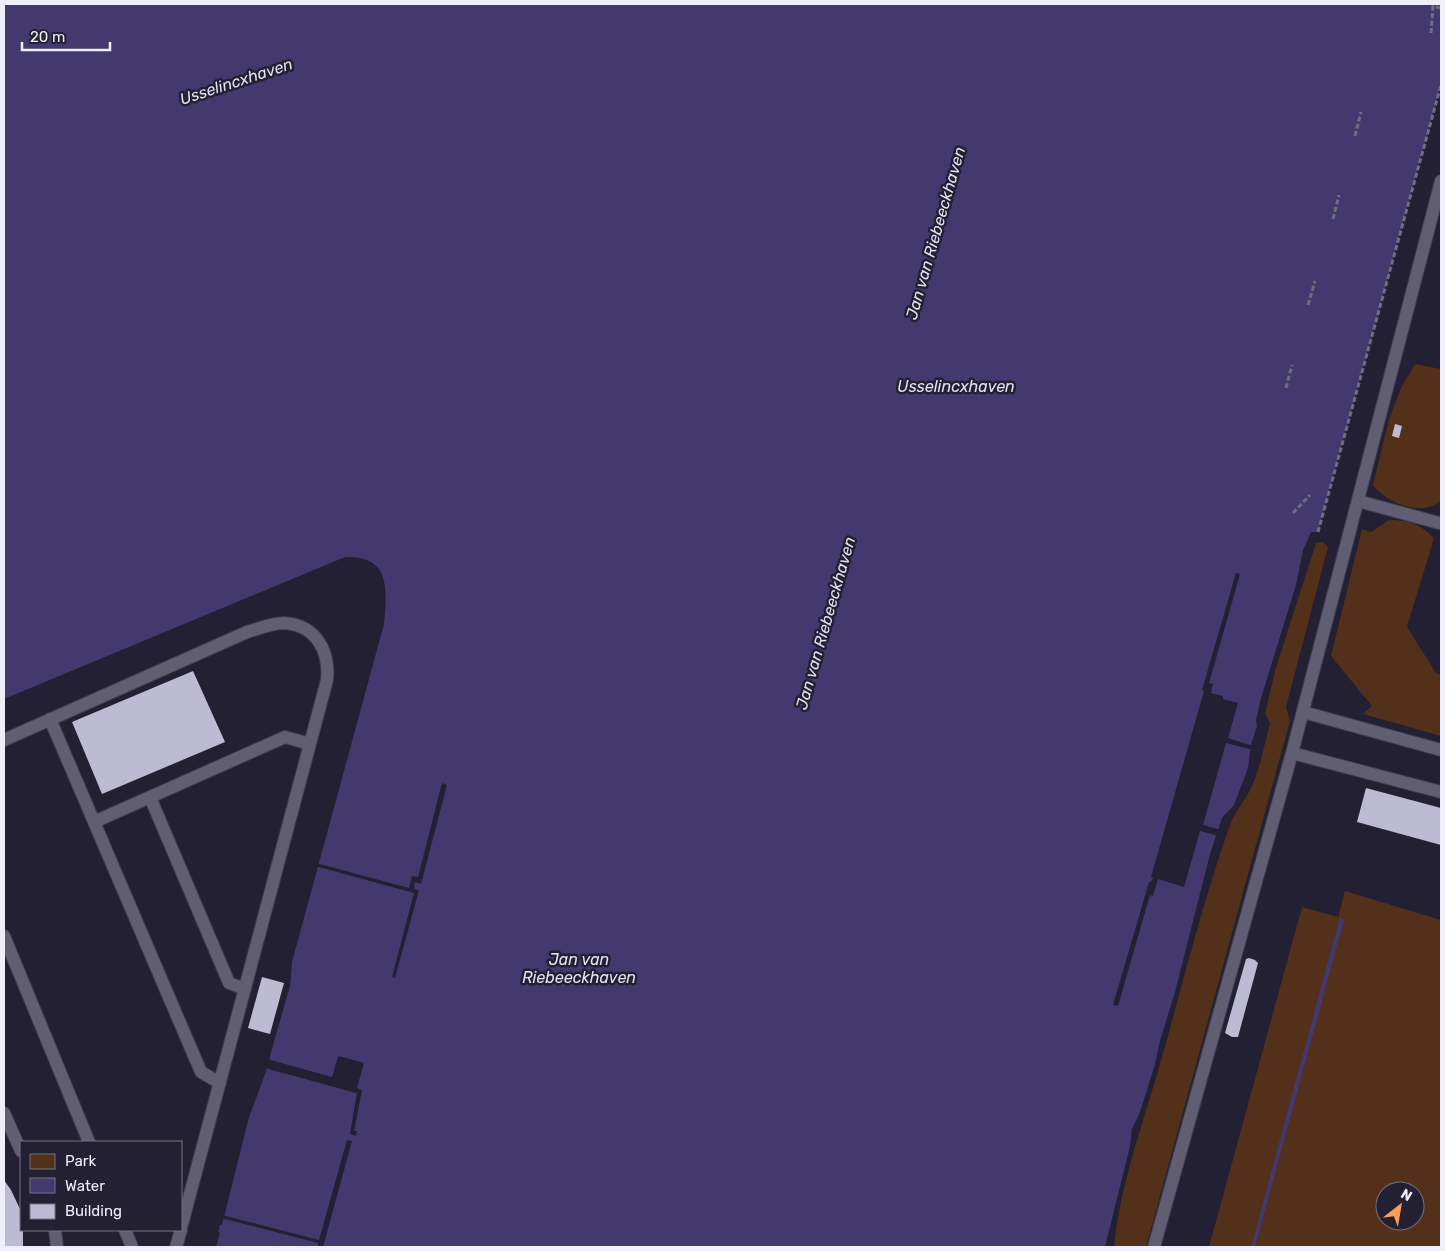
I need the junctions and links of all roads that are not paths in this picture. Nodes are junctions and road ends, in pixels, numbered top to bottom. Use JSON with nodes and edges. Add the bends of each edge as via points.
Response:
{"nodes":[{"id":1,"x":1441,"y":185,"type":"edge"},
{"id":2,"x":1358,"y":501,"type":"junction"},
{"id":3,"x":1439,"y":523,"type":"dead end"},
{"id":4,"x":1301,"y":718,"type":"junction"},
{"id":5,"x":50,"y":720,"type":"junction"},
{"id":6,"x":4,"y":740,"type":"edge"},
{"id":7,"x":310,"y":744,"type":"junction"},
{"id":8,"x":1441,"y":750,"type":"edge"},
{"id":9,"x":1292,"y":753,"type":"junction"},
{"id":10,"x":1441,"y":792,"type":"edge"},
{"id":11,"x":150,"y":797,"type":"junction"},
{"id":12,"x":94,"y":822,"type":"junction"},
{"id":13,"x":4,"y":936,"type":"edge"},
{"id":14,"x":245,"y":989,"type":"junction"},
{"id":15,"x":220,"y":1083,"type":"junction"},
{"id":16,"x":4,"y":1114,"type":"edge"},
{"id":17,"x":89,"y":1141,"type":"edge"},
{"id":18,"x":20,"y":1149,"type":"edge"},
{"id":19,"x":182,"y":1225,"type":"edge"},
{"id":20,"x":55,"y":1231,"type":"edge"},
{"id":21,"x":125,"y":1231,"type":"edge"},
{"id":22,"x":180,"y":1231,"type":"edge"},
{"id":23,"x":57,"y":1247,"type":"edge"},
{"id":24,"x":132,"y":1247,"type":"edge"},
{"id":25,"x":176,"y":1247,"type":"edge"},
{"id":26,"x":1154,"y":1247,"type":"edge"}],
"edges":[{"from":1,"to":2,"type":"lane"},
{"from":2,"to":3,"type":"lane"},
{"from":2,"to":4,"type":"lane"},
{"from":4,"to":8,"type":"lane"},
{"from":4,"to":9,"type":"lane"},
{"from":5,"to":6,"type":"lane"},
{"from":5,"to":7,"type":"lane","via":[[247,632],[283,623],[296,625],[318,639],[327,659],[327,680]]},
{"from":5,"to":12,"type":"lane"},
{"from":7,"to":11,"type":"lane","via":[[285,737]]},
{"from":7,"to":14,"type":"lane"},
{"from":9,"to":10,"type":"lane"},
{"from":9,"to":26,"type":"lane"},
{"from":11,"to":12,"type":"lane"},
{"from":11,"to":14,"type":"lane","via":[[229,983]]},
{"from":12,"to":15,"type":"lane","via":[[201,1072]]},
{"from":13,"to":17,"type":"lane"},
{"from":14,"to":15,"type":"lane"},
{"from":15,"to":19,"type":"lane"},
{"from":16,"to":18,"type":"lane"},
{"from":20,"to":23,"type":"lane"},
{"from":21,"to":24,"type":"lane"},
{"from":22,"to":25,"type":"lane"}]}
